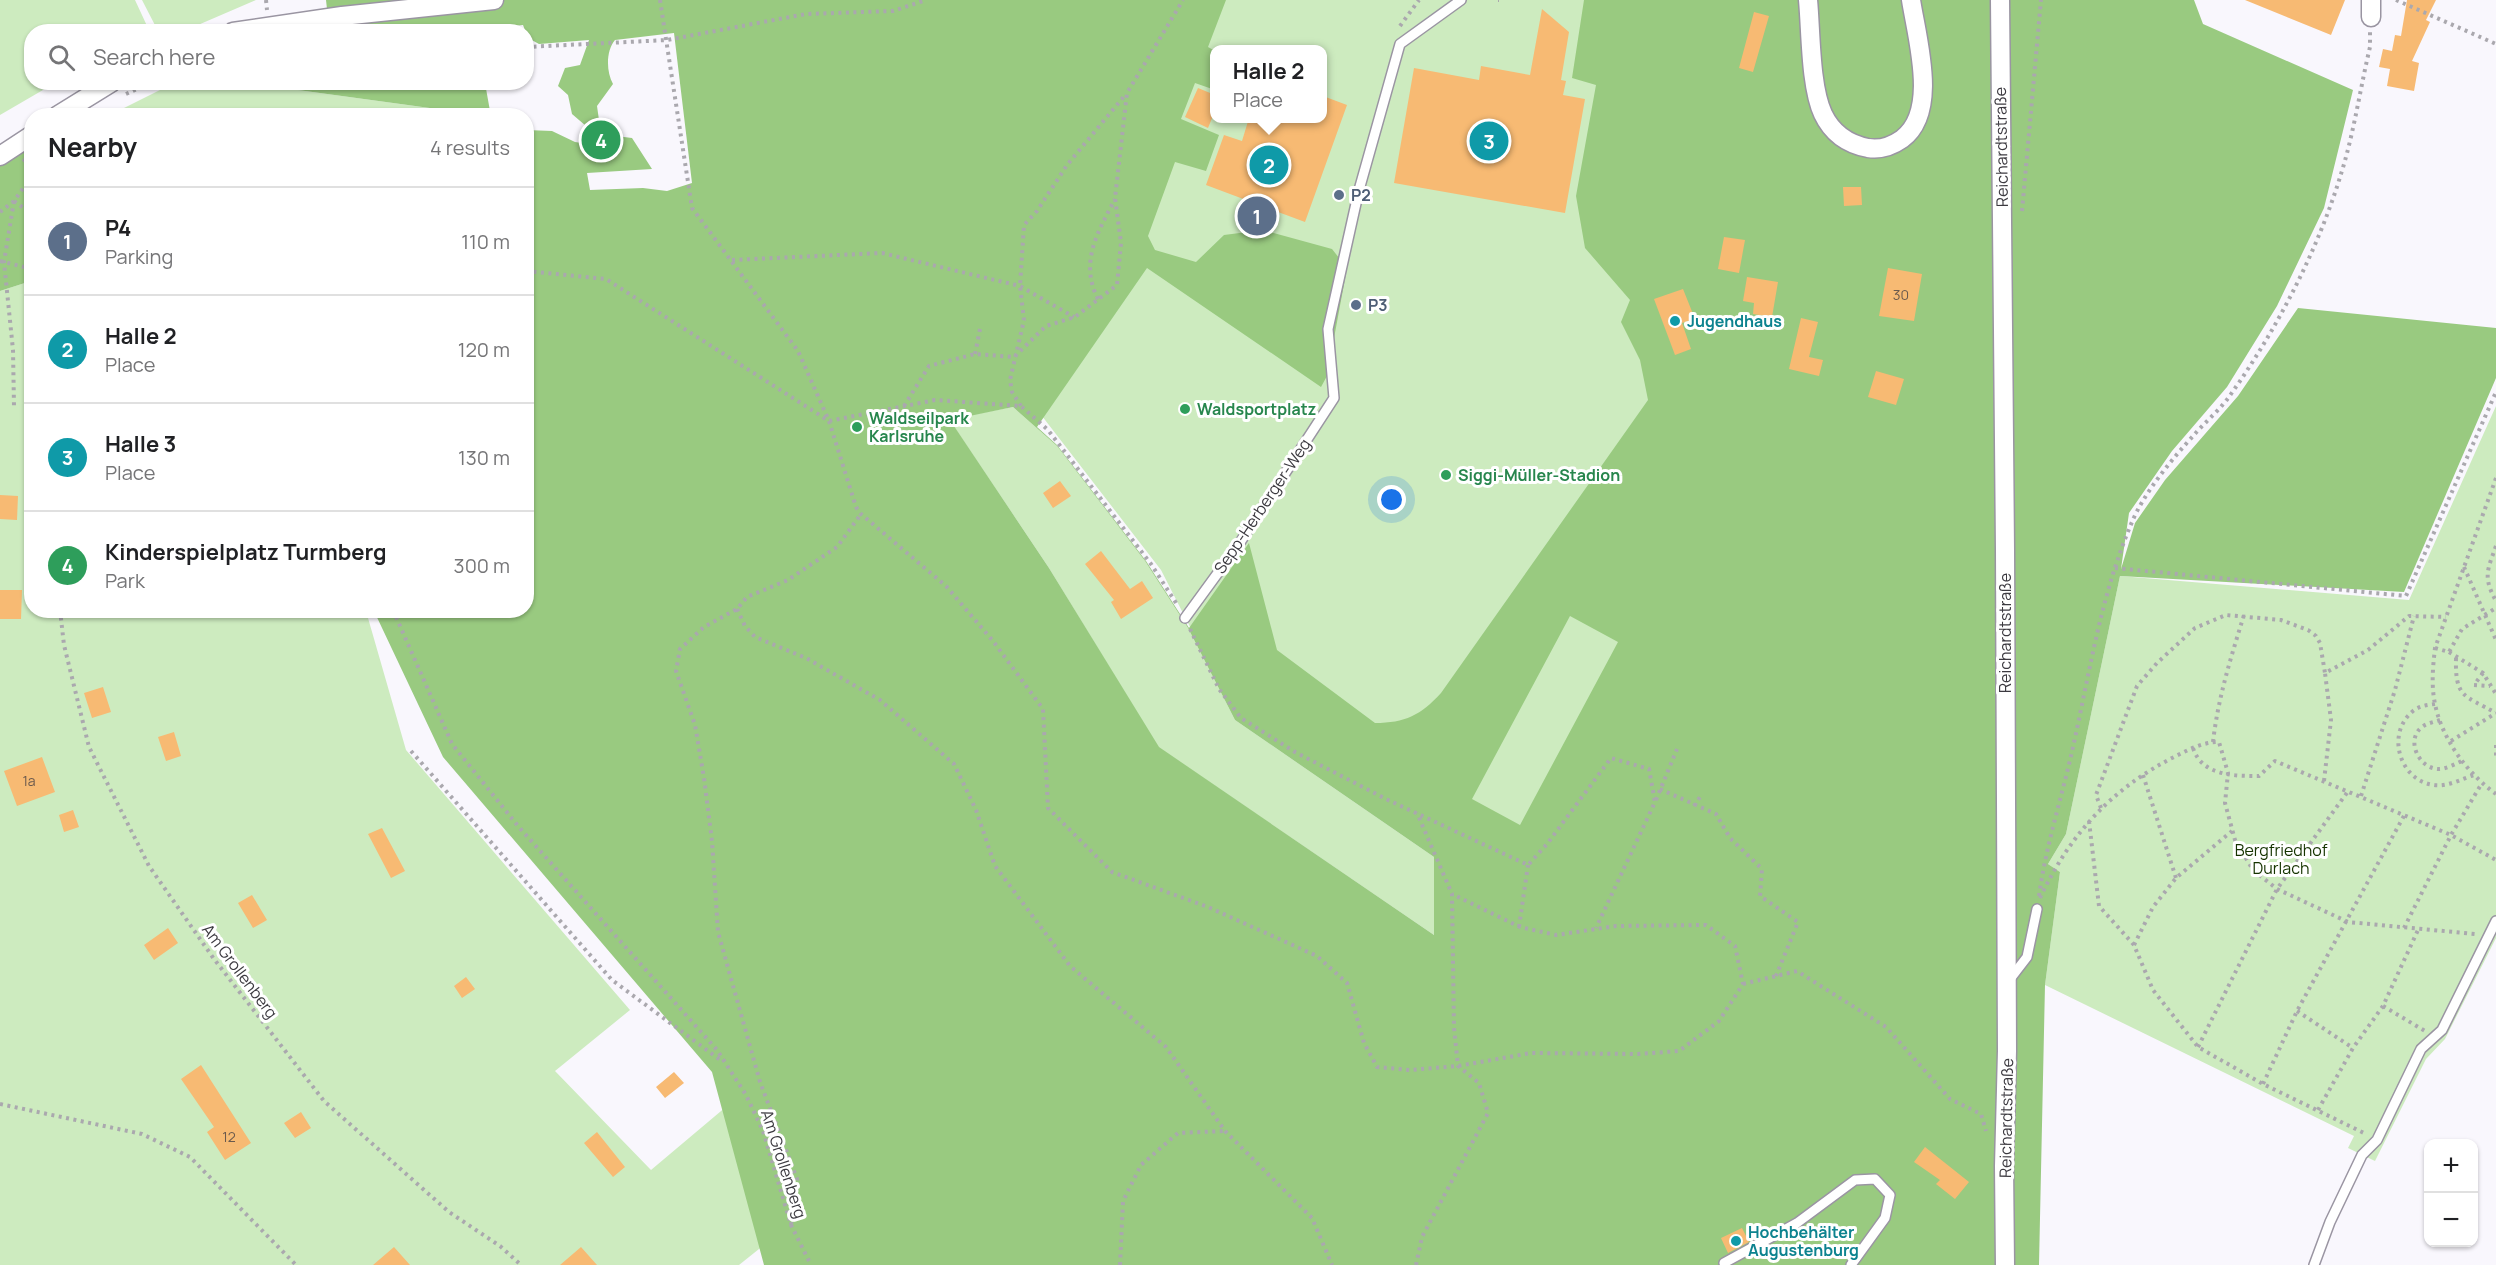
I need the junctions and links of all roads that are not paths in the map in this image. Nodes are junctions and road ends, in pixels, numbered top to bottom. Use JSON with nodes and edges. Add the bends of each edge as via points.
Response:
{"nodes":[{"id":1,"x":494,"y":0,"type":"edge"},
{"id":2,"x":1461,"y":0,"type":"edge"},
{"id":3,"x":1808,"y":0,"type":"edge"},
{"id":4,"x":1911,"y":0,"type":"edge"},
{"id":5,"x":2000,"y":0,"type":"edge"},
{"id":6,"x":288,"y":24,"type":"edge"},
{"id":7,"x":99,"y":90,"type":"edge"},
{"id":8,"x":70,"y":108,"type":"edge"},
{"id":9,"x":24,"y":140,"type":"edge"},
{"id":10,"x":0,"y":156,"type":"edge"},
{"id":11,"x":1185,"y":618,"type":"road end"},
{"id":12,"x":2038,"y":905,"type":"road end"},
{"id":13,"x":2496,"y":921,"type":"edge"},
{"id":14,"x":2006,"y":985,"type":"junction"},
{"id":15,"x":1724,"y":1263,"type":"dead end"},
{"id":16,"x":1851,"y":1265,"type":"edge"},
{"id":17,"x":2005,"y":1265,"type":"edge"},
{"id":18,"x":2314,"y":1265,"type":"edge"}],
"edges":[{"from":1,"to":6,"type":"street"},
{"from":2,"to":11,"type":"lane","name":"Sepp-Herberger-Weg","via":[[1400,44],[1359,189],[1328,329],[1334,398],[1239,544]]},
{"from":3,"to":4,"type":"street","via":[[1822,112],[1841,138],[1855,146],[1873,149],[1895,145],[1915,127],[1920,116],[1923,87]]},
{"from":5,"to":14,"type":"street","name":"Reichardtstraße"},
{"from":7,"to":8,"type":"street"},
{"from":9,"to":10,"type":"street"},
{"from":12,"to":14,"type":"lane","via":[[2027,957]]},
{"from":13,"to":18,"type":"lane","via":[[2442,1030],[2421,1049],[2378,1140],[2362,1155]]},
{"from":14,"to":17,"type":"street","name":"Reichardtstraße"},
{"from":15,"to":16,"type":"lane","via":[[1797,1223],[1855,1180],[1875,1179],[1890,1196],[1885,1218]]}]}
